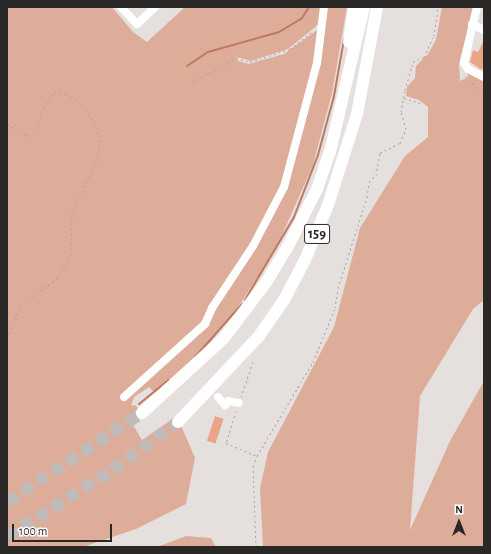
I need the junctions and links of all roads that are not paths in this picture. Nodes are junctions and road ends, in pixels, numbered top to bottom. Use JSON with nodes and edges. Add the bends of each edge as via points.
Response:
{"nodes":[{"id":1,"x":121,"y":7,"type":"edge"},
{"id":2,"x":155,"y":7,"type":"edge"},
{"id":3,"x":324,"y":7,"type":"edge"},
{"id":4,"x":354,"y":7,"type":"edge"},
{"id":5,"x":364,"y":7,"type":"edge"},
{"id":6,"x":377,"y":7,"type":"edge"},
{"id":7,"x":383,"y":7,"type":"edge"},
{"id":8,"x":477,"y":7,"type":"edge"},
{"id":9,"x":472,"y":24,"type":"junction"},
{"id":10,"x":484,"y":30,"type":"edge"},
{"id":11,"x":484,"y":77,"type":"edge"},
{"id":12,"x":363,"y":86,"type":"junction"},
{"id":13,"x":330,"y":152,"type":"junction"},
{"id":14,"x":124,"y":397,"type":"dead end"},
{"id":15,"x":218,"y":397,"type":"dead end"},
{"id":16,"x":239,"y":403,"type":"road end"},
{"id":17,"x":142,"y":413,"type":"tunnel mouth"},
{"id":18,"x":178,"y":422,"type":"tunnel mouth"}],
"edges":[{"from":1,"to":2,"type":"street","via":[[137,24]]},
{"from":3,"to":14,"type":"street","via":[[317,63],[284,187],[253,246],[203,327]]},
{"from":4,"to":13,"type":"highway","number":"159"},
{"from":5,"to":13,"type":"highway","number":"159"},
{"from":6,"to":12,"type":"highway","number":"159"},
{"from":7,"to":12,"type":"highway","number":"159"},
{"from":8,"to":9,"type":"street"},
{"from":9,"to":10,"type":"street"},
{"from":9,"to":11,"type":"street","via":[[464,63],[468,69]]},
{"from":12,"to":18,"type":"highway","number":"159","via":[[346,151],[328,205],[308,254],[284,300],[234,365]]},
{"from":13,"to":17,"type":"highway","number":"159","via":[[305,215],[267,281],[224,338],[187,375]]},
{"from":15,"to":16,"type":"street","via":[[225,405],[228,401]]}]}
